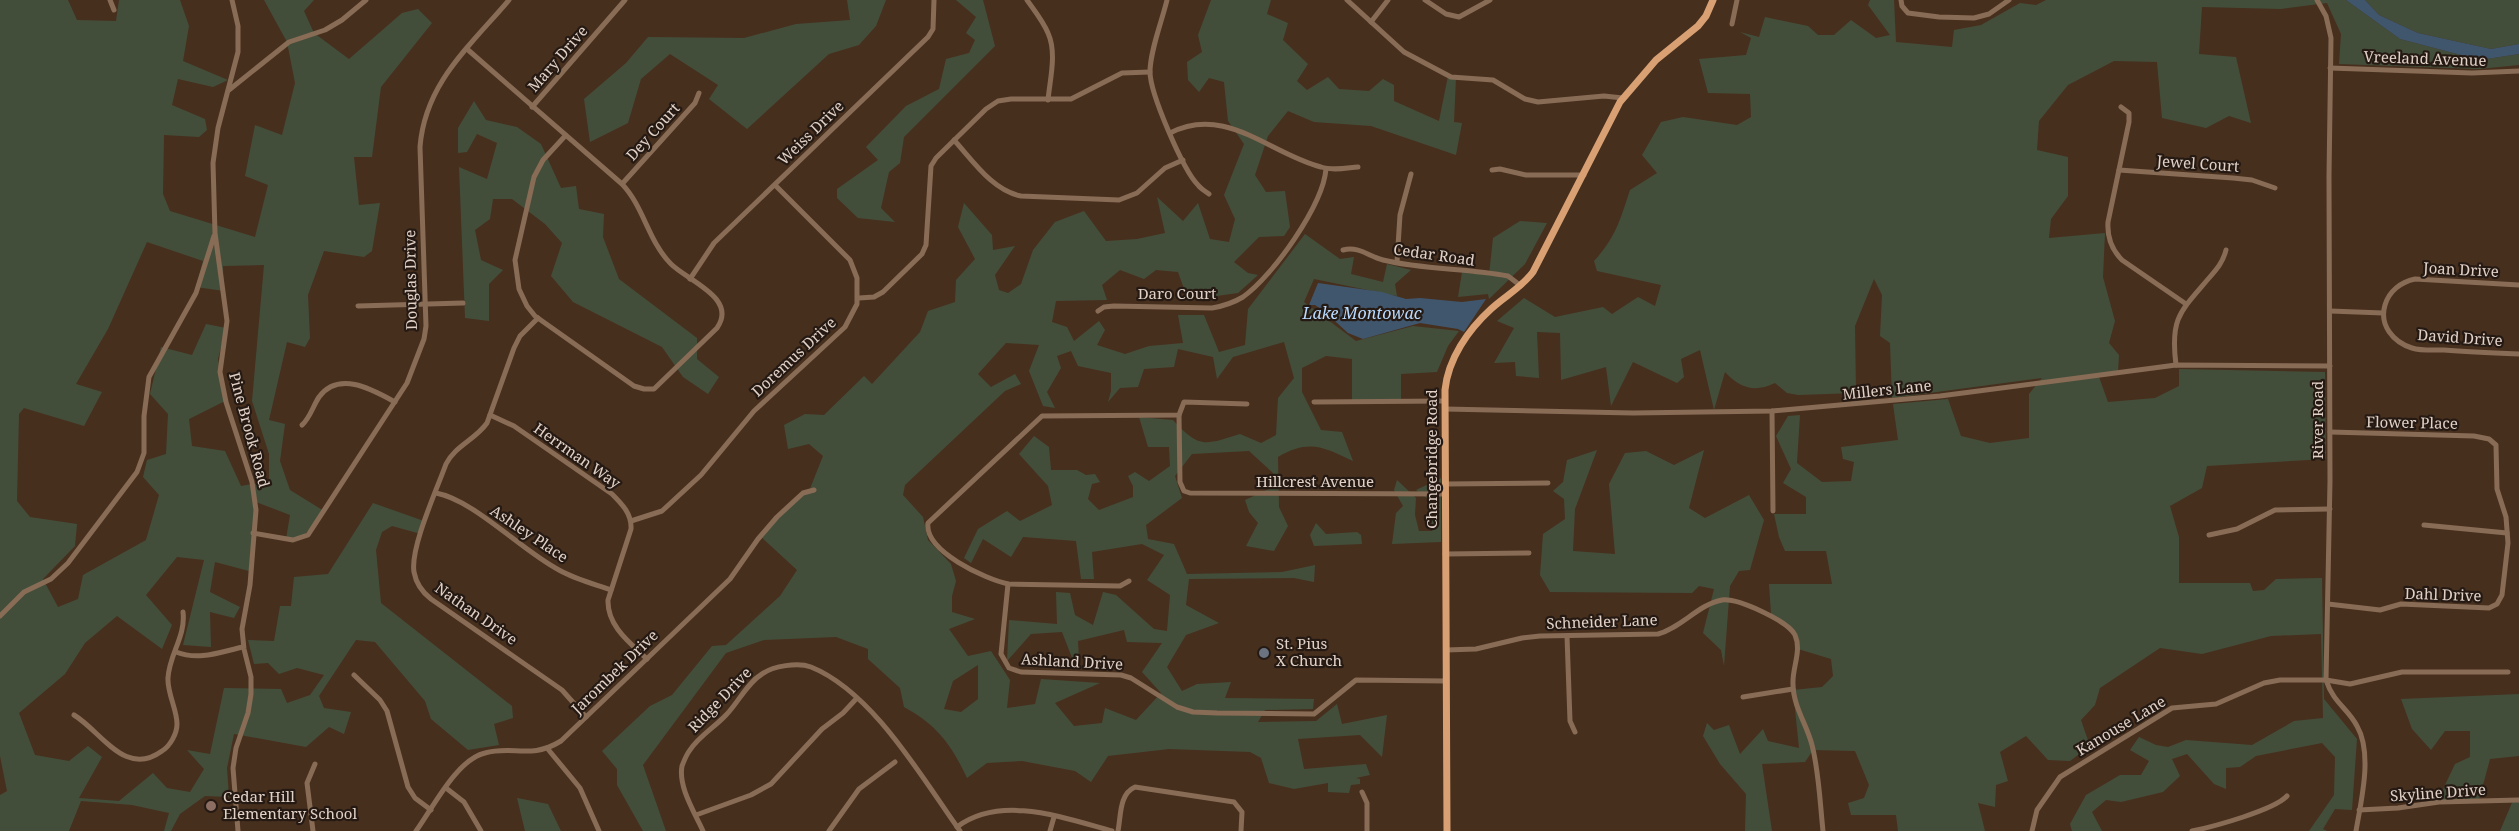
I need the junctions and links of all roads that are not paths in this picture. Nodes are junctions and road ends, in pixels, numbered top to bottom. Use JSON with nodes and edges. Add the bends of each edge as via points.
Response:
{"nodes":[{"id":1,"x":110,"y":0,"type":"edge"},
{"id":2,"x":232,"y":0,"type":"edge"},
{"id":3,"x":366,"y":0,"type":"edge"},
{"id":4,"x":509,"y":0,"type":"edge"},
{"id":5,"x":625,"y":0,"type":"edge"},
{"id":6,"x":934,"y":0,"type":"edge"},
{"id":7,"x":1027,"y":0,"type":"edge"},
{"id":8,"x":1167,"y":0,"type":"edge"},
{"id":9,"x":1347,"y":0,"type":"edge"},
{"id":10,"x":1388,"y":0,"type":"edge"},
{"id":11,"x":1425,"y":0,"type":"edge"},
{"id":12,"x":1490,"y":0,"type":"edge"},
{"id":13,"x":1713,"y":0,"type":"edge"},
{"id":14,"x":1737,"y":0,"type":"edge"},
{"id":15,"x":1901,"y":0,"type":"edge"},
{"id":16,"x":2009,"y":0,"type":"edge"},
{"id":17,"x":2317,"y":0,"type":"edge"},
{"id":18,"x":114,"y":10,"type":"dead end"},
{"id":19,"x":1371,"y":22,"type":"junction"},
{"id":20,"x":1732,"y":24,"type":"dead end"},
{"id":21,"x":467,"y":49,"type":"junction"},
{"id":22,"x":2330,"y":68,"type":"junction"},
{"id":23,"x":2519,"y":71,"type":"edge"},
{"id":24,"x":1150,"y":72,"type":"junction"},
{"id":25,"x":228,"y":90,"type":"junction"},
{"id":26,"x":699,"y":93,"type":"dead end"},
{"id":27,"x":1623,"y":98,"type":"junction"},
{"id":28,"x":1048,"y":100,"type":"junction"},
{"id":29,"x":532,"y":107,"type":"junction"},
{"id":30,"x":2121,"y":107,"type":"dead end"},
{"id":31,"x":1170,"y":133,"type":"junction"},
{"id":32,"x":566,"y":135,"type":"junction"},
{"id":33,"x":954,"y":140,"type":"junction"},
{"id":34,"x":1183,"y":160,"type":"junction"},
{"id":35,"x":1358,"y":167,"type":"dead end"},
{"id":36,"x":1326,"y":169,"type":"junction"},
{"id":37,"x":1492,"y":170,"type":"dead end"},
{"id":38,"x":2119,"y":170,"type":"junction"},
{"id":39,"x":1411,"y":174,"type":"dead end"},
{"id":40,"x":1584,"y":175,"type":"junction"},
{"id":41,"x":622,"y":184,"type":"junction"},
{"id":42,"x":775,"y":185,"type":"junction"},
{"id":43,"x":2275,"y":188,"type":"dead end"},
{"id":44,"x":1209,"y":194,"type":"dead end"},
{"id":45,"x":215,"y":234,"type":"junction"},
{"id":46,"x":1343,"y":250,"type":"dead end"},
{"id":47,"x":2226,"y":250,"type":"dead end"},
{"id":48,"x":1397,"y":262,"type":"junction"},
{"id":49,"x":690,"y":279,"type":"junction"},
{"id":50,"x":2519,"y":285,"type":"edge"},
{"id":51,"x":1521,"y":286,"type":"junction"},
{"id":52,"x":859,"y":298,"type":"junction"},
{"id":53,"x":463,"y":303,"type":"dead end"},
{"id":54,"x":425,"y":304,"type":"junction"},
{"id":55,"x":2186,"y":304,"type":"junction"},
{"id":56,"x":358,"y":306,"type":"dead end"},
{"id":57,"x":1098,"y":311,"type":"dead end"},
{"id":58,"x":2330,"y":311,"type":"junction"},
{"id":59,"x":2384,"y":313,"type":"junction"},
{"id":60,"x":537,"y":318,"type":"junction"},
{"id":61,"x":2519,"y":354,"type":"edge"},
{"id":62,"x":2176,"y":365,"type":"junction"},
{"id":63,"x":2330,"y":366,"type":"junction"},
{"id":64,"x":395,"y":402,"type":"junction"},
{"id":65,"x":1314,"y":402,"type":"dead end"},
{"id":66,"x":1247,"y":404,"type":"dead end"},
{"id":67,"x":1445,"y":405,"type":"junction"},
{"id":68,"x":1772,"y":411,"type":"junction"},
{"id":69,"x":490,"y":415,"type":"junction"},
{"id":70,"x":1179,"y":415,"type":"junction"},
{"id":71,"x":302,"y":425,"type":"dead end"},
{"id":72,"x":2330,"y":432,"type":"junction"},
{"id":73,"x":2493,"y":442,"type":"joint"},
{"id":74,"x":1548,"y":483,"type":"dead end"},
{"id":75,"x":1446,"y":484,"type":"junction"},
{"id":76,"x":814,"y":490,"type":"dead end"},
{"id":77,"x":436,"y":493,"type":"junction"},
{"id":78,"x":1445,"y":494,"type":"junction"},
{"id":79,"x":2330,"y":509,"type":"junction"},
{"id":80,"x":1773,"y":511,"type":"dead end"},
{"id":81,"x":631,"y":521,"type":"junction"},
{"id":82,"x":2424,"y":525,"type":"dead end"},
{"id":83,"x":253,"y":533,"type":"junction"},
{"id":84,"x":2507,"y":533,"type":"junction"},
{"id":85,"x":2209,"y":535,"type":"dead end"},
{"id":86,"x":1529,"y":553,"type":"dead end"},
{"id":87,"x":1445,"y":554,"type":"junction"},
{"id":88,"x":1129,"y":581,"type":"dead end"},
{"id":89,"x":1008,"y":584,"type":"junction"},
{"id":90,"x":611,"y":590,"type":"junction"},
{"id":91,"x":2328,"y":604,"type":"junction"},
{"id":92,"x":183,"y":612,"type":"dead end"},
{"id":93,"x":0,"y":616,"type":"edge"},
{"id":94,"x":1568,"y":636,"type":"junction"},
{"id":95,"x":243,"y":647,"type":"junction"},
{"id":96,"x":1446,"y":650,"type":"junction"},
{"id":97,"x":176,"y":652,"type":"junction"},
{"id":98,"x":646,"y":659,"type":"junction"},
{"id":99,"x":2508,"y":672,"type":"dead end"},
{"id":100,"x":354,"y":675,"type":"dead end"},
{"id":101,"x":2326,"y":680,"type":"junction"},
{"id":102,"x":1446,"y":681,"type":"junction"},
{"id":103,"x":1793,"y":689,"type":"junction"},
{"id":104,"x":1743,"y":697,"type":"dead end"},
{"id":105,"x":857,"y":698,"type":"junction"},
{"id":106,"x":74,"y":715,"type":"dead end"},
{"id":107,"x":586,"y":717,"type":"junction"},
{"id":108,"x":1575,"y":732,"type":"dead end"},
{"id":109,"x":547,"y":748,"type":"junction"},
{"id":110,"x":895,"y":762,"type":"dead end"},
{"id":111,"x":315,"y":764,"type":"dead end"},
{"id":112,"x":446,"y":788,"type":"junction"},
{"id":113,"x":1362,"y":792,"type":"dead end"},
{"id":114,"x":2287,"y":796,"type":"dead end"},
{"id":115,"x":2519,"y":800,"type":"edge"},
{"id":116,"x":431,"y":810,"type":"junction"},
{"id":117,"x":2360,"y":810,"type":"junction"},
{"id":118,"x":696,"y":815,"type":"junction"},
{"id":119,"x":1054,"y":817,"type":"junction"},
{"id":120,"x":958,"y":829,"type":"edge"},
{"id":121,"x":2201,"y":830,"type":"edge"},
{"id":122,"x":238,"y":831,"type":"edge"},
{"id":123,"x":313,"y":831,"type":"edge"},
{"id":124,"x":416,"y":831,"type":"edge"},
{"id":125,"x":481,"y":831,"type":"edge"},
{"id":126,"x":599,"y":831,"type":"edge"},
{"id":127,"x":703,"y":831,"type":"edge"},
{"id":128,"x":829,"y":831,"type":"edge"},
{"id":129,"x":1050,"y":831,"type":"edge"},
{"id":130,"x":1112,"y":831,"type":"edge"},
{"id":131,"x":1118,"y":831,"type":"edge"},
{"id":132,"x":1241,"y":831,"type":"edge"},
{"id":133,"x":1368,"y":831,"type":"edge"},
{"id":134,"x":1447,"y":831,"type":"edge"},
{"id":135,"x":1823,"y":831,"type":"edge"},
{"id":136,"x":2032,"y":831,"type":"edge"},
{"id":137,"x":2192,"y":831,"type":"edge"},
{"id":138,"x":2356,"y":831,"type":"edge"}],
"edges":[{"from":1,"to":18,"type":"street"},
{"from":2,"to":25,"type":"street","name":"Pine Brook Road","via":[[239,42]]},
{"from":3,"to":25,"type":"street","via":[[325,30],[289,42]]},
{"from":4,"to":21,"type":"street","name":"Douglas Drive"},
{"from":5,"to":29,"type":"street","name":"Mary Drive"},
{"from":6,"to":42,"type":"street","name":"Weiss Drive","via":[[933,29],[928,37]]},
{"from":7,"to":28,"type":"street","via":[[1051,40]]},
{"from":8,"to":24,"type":"street"},
{"from":9,"to":19,"type":"street"},
{"from":10,"to":19,"type":"street"},
{"from":11,"to":12,"type":"street","via":[[1446,14],[1459,17]]},
{"from":13,"to":27,"type":"main road","name":"Changebridge Road","via":[[1698,26],[1656,60]]},
{"from":14,"to":20,"type":"street"},
{"from":15,"to":16,"type":"street","via":[[1908,13],[1956,18],[1983,16]]},
{"from":17,"to":22,"type":"street","name":"River Road","via":[[2331,38]]},
{"from":19,"to":27,"type":"street","via":[[1404,52],[1451,77],[1493,80],[1525,99],[1538,102]]},
{"from":21,"to":29,"type":"street"},
{"from":21,"to":54,"type":"street","name":"Douglas Drive","via":[[437,87],[421,135]]},
{"from":22,"to":23,"type":"street","name":"Vreeland Avenue"},
{"from":22,"to":58,"type":"street","name":"River Road"},
{"from":24,"to":28,"type":"street","via":[[1122,72],[1078,97]]},
{"from":24,"to":31,"type":"street","via":[[1157,103]]},
{"from":25,"to":45,"type":"street","name":"Pine Brook Road","via":[[213,160]]},
{"from":26,"to":41,"type":"street","name":"Dey Court","via":[[695,103]]},
{"from":27,"to":40,"type":"main road","name":"Changebridge Road"},
{"from":28,"to":33,"type":"street","via":[[998,101]]},
{"from":29,"to":32,"type":"street"},
{"from":30,"to":38,"type":"street","via":[[2130,118]]},
{"from":31,"to":34,"type":"street"},
{"from":31,"to":36,"type":"street","via":[[1189,124],[1220,125]]},
{"from":32,"to":41,"type":"street"},
{"from":32,"to":60,"type":"street","via":[[543,160],[534,177],[515,260],[519,288]]},
{"from":33,"to":34,"type":"street","via":[[1000,188],[1021,196],[1119,200],[1137,193],[1165,168]]},
{"from":33,"to":52,"type":"street","via":[[930,170],[924,251],[880,294]]},
{"from":34,"to":44,"type":"street","via":[[1197,185]]},
{"from":35,"to":36,"type":"street"},
{"from":36,"to":57,"type":"street","name":"Daro Court","via":[[1320,195],[1291,243],[1266,276],[1243,297],[1212,308],[1114,306]]},
{"from":37,"to":40,"type":"street","via":[[1526,175]]},
{"from":38,"to":43,"type":"street","name":"Jewel Court","via":[[2252,180]]},
{"from":38,"to":55,"type":"street","via":[[2108,225],[2112,247],[2122,260]]},
{"from":39,"to":48,"type":"street","via":[[1399,221]]},
{"from":40,"to":51,"type":"main road","name":"Changebridge Road","via":[[1540,261]]},
{"from":41,"to":49,"type":"street","via":[[665,258]]},
{"from":42,"to":49,"type":"street","name":"Weiss Drive","via":[[714,243]]},
{"from":42,"to":52,"type":"street","via":[[850,260]]},
{"from":45,"to":83,"type":"street","name":"Pine Brook Road","via":[[227,321],[221,382],[255,498]]},
{"from":45,"to":93,"type":"street","via":[[196,293],[149,377],[144,453],[138,472],[68,563],[51,579],[24,592]]},
{"from":46,"to":48,"type":"street","name":"Cedar Road","via":[[1352,248]]},
{"from":47,"to":55,"type":"street","via":[[2222,263]]},
{"from":48,"to":51,"type":"street","name":"Cedar Road","via":[[1508,276]]},
{"from":49,"to":60,"type":"street","via":[[719,301],[722,320],[654,389],[641,389],[631,383]]},
{"from":50,"to":59,"type":"street","name":"Joan Drive","via":[[2409,281],[2390,294]]},
{"from":51,"to":67,"type":"main road","name":"Changebridge Road","via":[[1489,311],[1456,353],[1448,371]]},
{"from":52,"to":81,"type":"street","name":"Doremus Drive","via":[[845,327],[754,411],[701,475],[662,511]]},
{"from":53,"to":54,"type":"street"},
{"from":54,"to":56,"type":"street"},
{"from":54,"to":64,"type":"street","name":"Douglas Drive","via":[[424,339]]},
{"from":55,"to":62,"type":"street","via":[[2174,330]]},
{"from":58,"to":59,"type":"street"},
{"from":58,"to":63,"type":"street","name":"River Road"},
{"from":59,"to":61,"type":"street","name":"David Drive","via":[[2392,336],[2411,348]]},
{"from":60,"to":69,"type":"street","via":[[514,348]]},
{"from":62,"to":63,"type":"street","name":"Millers Lane"},
{"from":62,"to":68,"type":"street","name":"Millers Lane","via":[[1928,398]]},
{"from":63,"to":72,"type":"street","name":"River Road"},
{"from":64,"to":71,"type":"street","via":[[360,384],[333,386],[321,394]]},
{"from":64,"to":83,"type":"street","name":"Douglas Drive","via":[[308,535],[293,540]]},
{"from":65,"to":67,"type":"street","name":"Millers Lane"},
{"from":66,"to":70,"type":"street","via":[[1184,402]]},
{"from":67,"to":68,"type":"street","name":"Millers Lane","via":[[1633,413]]},
{"from":67,"to":75,"type":"main road","name":"Changebridge Road"},
{"from":68,"to":80,"type":"street"},
{"from":69,"to":77,"type":"street","name":"Nathan Drive","via":[[478,433],[453,453]]},
{"from":69,"to":81,"type":"street","name":"Herrman Way","via":[[514,426],[612,494]]},
{"from":70,"to":78,"type":"street","name":"Hillcrest Avenue","via":[[1180,482],[1185,492]]},
{"from":70,"to":89,"type":"street","via":[[1042,416],[928,522],[930,535],[946,553],[981,576]]},
{"from":72,"to":73,"type":"street","name":"Flower Place","via":[[2474,436]]},
{"from":72,"to":79,"type":"street","name":"River Road"},
{"from":73,"to":84,"type":"street","name":"Dahl Drive","via":[[2498,495]]},
{"from":74,"to":75,"type":"street"},
{"from":75,"to":78,"type":"main road","name":"Changebridge Road"},
{"from":76,"to":98,"type":"street","name":"Jarombek Drive","via":[[804,493],[777,516],[730,579]]},
{"from":77,"to":90,"type":"street","name":"Ashley Place","via":[[462,504],[558,570]]},
{"from":77,"to":107,"type":"street","name":"Nathan Drive","via":[[414,556],[414,572],[422,590],[562,690]]},
{"from":78,"to":87,"type":"main road","name":"Changebridge Road"},
{"from":79,"to":85,"type":"street","via":[[2275,510],[2237,530]]},
{"from":79,"to":91,"type":"street","name":"River Road"},
{"from":81,"to":90,"type":"street","via":[[630,538]]},
{"from":82,"to":84,"type":"street"},
{"from":83,"to":95,"type":"street","name":"Pine Brook Road"},
{"from":84,"to":91,"type":"street","name":"Dahl Drive","via":[[2502,595],[2492,607],[2401,604],[2380,609]]},
{"from":86,"to":87,"type":"street"},
{"from":87,"to":96,"type":"main road","name":"Changebridge Road"},
{"from":88,"to":89,"type":"street","via":[[1120,586]]},
{"from":89,"to":102,"type":"street","name":"Ashland Drive","via":[[1001,654],[1011,670],[1128,676],[1183,710],[1314,714],[1356,680]]},
{"from":90,"to":98,"type":"street","via":[[608,607],[612,622]]},
{"from":91,"to":101,"type":"street","name":"River Road"},
{"from":92,"to":97,"type":"street"},
{"from":94,"to":96,"type":"street","name":"Schneider Lane","via":[[1522,638],[1476,649]]},
{"from":94,"to":103,"type":"street","name":"Schneider Lane","via":[[1658,634],[1717,602],[1742,603],[1782,623],[1794,634],[1798,649]]},
{"from":94,"to":108,"type":"street","via":[[1569,721]]},
{"from":95,"to":97,"type":"street","via":[[194,657]]},
{"from":95,"to":122,"type":"street","name":"Pine Brook Road","via":[[251,694],[234,758]]},
{"from":96,"to":102,"type":"main road","name":"Changebridge Road"},
{"from":97,"to":106,"type":"street","via":[[168,680],[177,723],[167,748],[153,758],[134,759],[113,750]]},
{"from":98,"to":107,"type":"street","name":"Jarombek Drive"},
{"from":99,"to":101,"type":"street","name":"Kanouse Lane","via":[[2402,672],[2359,683]]},
{"from":100,"to":116,"type":"street","via":[[387,711],[408,787]]},
{"from":101,"to":117,"type":"street","via":[[2333,698],[2353,719],[2362,740],[2364,776]]},
{"from":101,"to":136,"type":"street","name":"Kanouse Lane","via":[[2264,683],[2216,704],[2183,705],[2165,711],[2060,777],[2037,810]]},
{"from":102,"to":134,"type":"main road","name":"Changebridge Road"},
{"from":103,"to":104,"type":"street"},
{"from":103,"to":135,"type":"street","name":"Schneider Lane","via":[[1812,745]]},
{"from":105,"to":118,"type":"street","via":[[771,784]]},
{"from":105,"to":118,"type":"street","name":"Ridge Drive","via":[[806,665],[761,674],[686,756],[682,778]]},
{"from":105,"to":120,"type":"street","name":"Ridge Drive","via":[[890,733]]},
{"from":107,"to":109,"type":"street","name":"Jarombek Drive","via":[[561,741]]},
{"from":109,"to":112,"type":"street","name":"Jarombek Drive","via":[[531,753],[478,755],[465,764]]},
{"from":109,"to":126,"type":"street","via":[[580,788]]},
{"from":110,"to":128,"type":"street","via":[[859,789]]},
{"from":111,"to":123,"type":"street","via":[[307,783]]},
{"from":112,"to":116,"type":"street","name":"Jarombek Drive"},
{"from":112,"to":125,"type":"street","via":[[464,802]]},
{"from":113,"to":133,"type":"street","via":[[1367,803]]},
{"from":114,"to":121,"type":"street","via":[[2277,804]]},
{"from":115,"to":117,"type":"street","name":"Skyline Drive","via":[[2439,802]]},
{"from":116,"to":124,"type":"street","name":"Jarombek Drive"},
{"from":117,"to":138,"type":"street"},
{"from":118,"to":127,"type":"street","name":"Ridge Drive"},
{"from":119,"to":120,"type":"street","via":[[997,811],[978,814]]},
{"from":119,"to":129,"type":"street"},
{"from":119,"to":130,"type":"street"},
{"from":121,"to":137,"type":"street"},
{"from":131,"to":132,"type":"street","via":[[1123,798],[1135,787],[1234,802],[1242,812]]}]}
